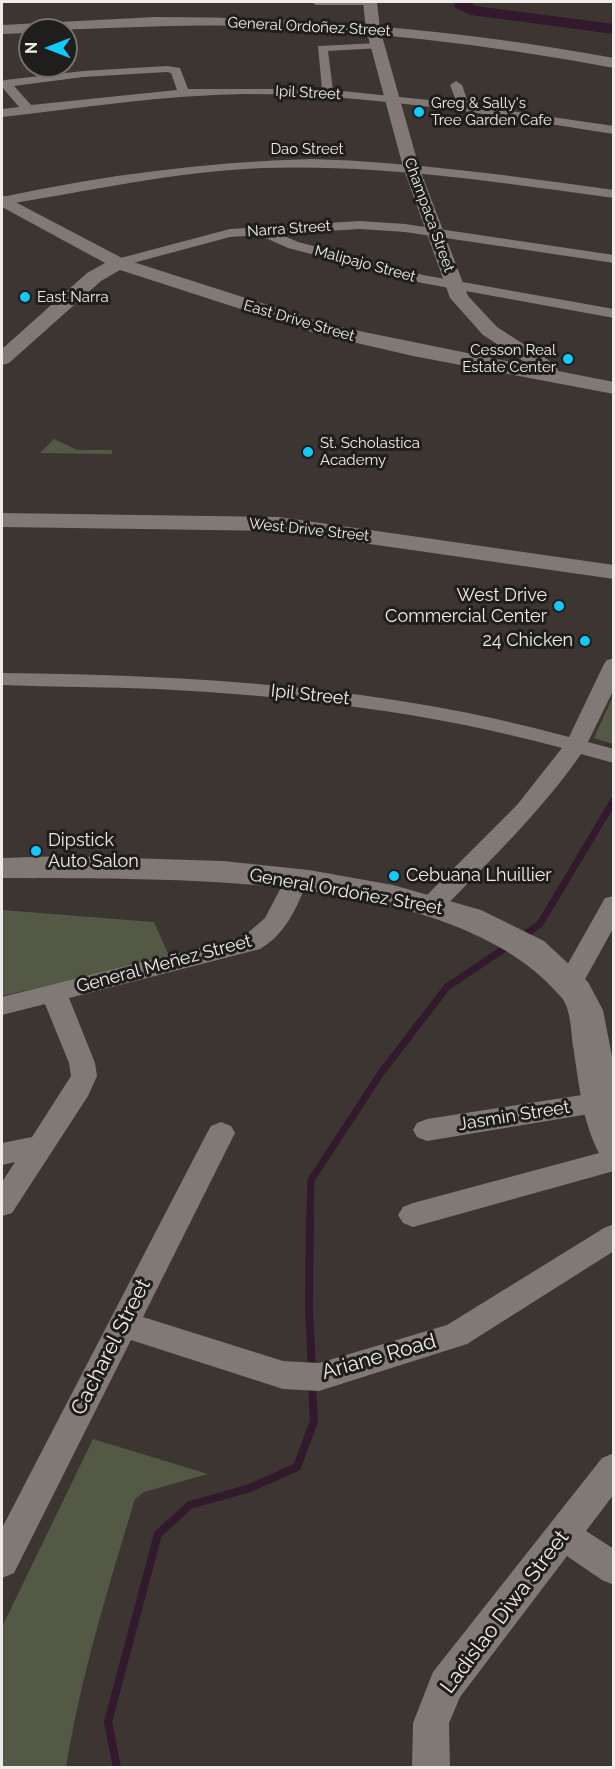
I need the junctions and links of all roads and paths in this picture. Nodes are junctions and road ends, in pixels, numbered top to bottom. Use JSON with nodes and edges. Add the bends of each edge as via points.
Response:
{"nodes":[{"id":1,"x":316,"y":2,"type":"edge"},
{"id":2,"x":370,"y":2,"type":"edge"},
{"id":3,"x":373,"y":28,"type":"junction"},
{"id":4,"x":2,"y":30,"type":"edge"},
{"id":5,"x":377,"y":46,"type":"junction"},
{"id":6,"x":614,"y":63,"type":"edge"},
{"id":7,"x":456,"y":85,"type":"dead end"},
{"id":8,"x":328,"y":93,"type":"junction"},
{"id":9,"x":184,"y":94,"type":"junction"},
{"id":10,"x":391,"y":99,"type":"junction"},
{"id":11,"x":28,"y":109,"type":"junction"},
{"id":12,"x":465,"y":109,"type":"junction"},
{"id":13,"x":2,"y":113,"type":"edge"},
{"id":14,"x":614,"y":130,"type":"edge"},
{"id":15,"x":411,"y":167,"type":"junction"},
{"id":16,"x":614,"y":194,"type":"edge"},
{"id":17,"x":2,"y":200,"type":"edge"},
{"id":18,"x":262,"y":231,"type":"junction"},
{"id":19,"x":436,"y":233,"type":"junction"},
{"id":20,"x":614,"y":259,"type":"edge"},
{"id":21,"x":118,"y":263,"type":"junction"},
{"id":22,"x":422,"y":279,"type":"junction"},
{"id":23,"x":454,"y":286,"type":"junction"},
{"id":24,"x":409,"y":288,"type":"dead end"},
{"id":25,"x":614,"y":314,"type":"edge"},
{"id":26,"x":2,"y":359,"type":"edge"},
{"id":27,"x":566,"y":378,"type":"junction"},
{"id":28,"x":614,"y":388,"type":"edge"},
{"id":29,"x":2,"y":507,"type":"edge"},
{"id":30,"x":2,"y":520,"type":"edge"},
{"id":31,"x":614,"y":562,"type":"edge"},
{"id":32,"x":614,"y":572,"type":"edge"},
{"id":33,"x":614,"y":664,"type":"edge"},
{"id":34,"x":2,"y":679,"type":"edge"},
{"id":35,"x":576,"y":745,"type":"junction"},
{"id":36,"x":614,"y":756,"type":"edge"},
{"id":37,"x":2,"y":868,"type":"edge"},
{"id":38,"x":296,"y":880,"type":"junction"},
{"id":39,"x":614,"y":904,"type":"edge"},
{"id":40,"x":432,"y":905,"type":"junction"},
{"id":41,"x":570,"y":983,"type":"junction"},
{"id":42,"x":54,"y":994,"type":"junction"},
{"id":43,"x":2,"y":1006,"type":"edge"},
{"id":44,"x":602,"y":1039,"type":"edge"},
{"id":45,"x":601,"y":1102,"type":"junction"},
{"id":46,"x":427,"y":1130,"type":"dead end"},
{"id":47,"x":221,"y":1133,"type":"dead end"},
{"id":48,"x":614,"y":1145,"type":"edge"},
{"id":49,"x":39,"y":1146,"type":"junction"},
{"id":50,"x":2,"y":1154,"type":"edge"},
{"id":51,"x":614,"y":1160,"type":"edge"},
{"id":52,"x":2,"y":1205,"type":"edge"},
{"id":53,"x":413,"y":1215,"type":"dead end"},
{"id":54,"x":614,"y":1236,"type":"edge"},
{"id":55,"x":123,"y":1324,"type":"junction"},
{"id":56,"x":614,"y":1468,"type":"edge"},
{"id":57,"x":564,"y":1535,"type":"junction"},
{"id":58,"x":2,"y":1562,"type":"edge"},
{"id":59,"x":614,"y":1569,"type":"edge"},
{"id":60,"x":431,"y":1767,"type":"edge"}],
"edges":[{"from":1,"to":2,"type":"street"},
{"from":2,"to":3,"type":"street","name":"Champaca Street"},
{"from":3,"to":4,"type":"main road","name":"General Ordoñez Street","via":[[194,22]]},
{"from":3,"to":5,"type":"street","name":"Champaca Street"},
{"from":3,"to":6,"type":"main road","name":"General Ordoñez Street","via":[[517,45]]},
{"from":5,"to":8,"type":"street","via":[[322,48]]},
{"from":5,"to":10,"type":"street","name":"Champaca Street"},
{"from":7,"to":12,"type":"street"},
{"from":8,"to":9,"type":"street","name":"Ipil Street"},
{"from":8,"to":10,"type":"street","name":"Ipil Street"},
{"from":9,"to":11,"type":"street","name":"Ipil Street"},
{"from":9,"to":11,"type":"street","via":[[176,70],[167,69],[5,84]]},
{"from":10,"to":12,"type":"street","name":"Ipil Street"},
{"from":10,"to":15,"type":"street","name":"Champaca Street"},
{"from":11,"to":13,"type":"street","name":"Ipil Street"},
{"from":12,"to":14,"type":"street","name":"Ipil Street"},
{"from":15,"to":16,"type":"street","name":"Dao Street"},
{"from":15,"to":17,"type":"street","name":"Dao Street","via":[[234,166],[104,180]]},
{"from":15,"to":19,"type":"street","name":"Champaca Street"},
{"from":17,"to":21,"type":"street","name":"East Drive Street"},
{"from":18,"to":19,"type":"street","name":"Narra Street","via":[[360,225]]},
{"from":18,"to":21,"type":"street","name":"Narra Street","via":[[200,239]]},
{"from":18,"to":22,"type":"street","name":"Malipajo Street","via":[[293,245]]},
{"from":19,"to":20,"type":"street","name":"Narra Street"},
{"from":19,"to":23,"type":"street","name":"Champaca Street"},
{"from":21,"to":26,"type":"street","name":"Narra Street","via":[[94,277]]},
{"from":21,"to":27,"type":"street","name":"East Drive Street","via":[[336,333]]},
{"from":22,"to":23,"type":"street","name":"Malipajo Street"},
{"from":22,"to":24,"type":"street"},
{"from":23,"to":25,"type":"street","name":"Malipajo Street"},
{"from":23,"to":27,"type":"street","name":"Champaca Street","via":[[459,298],[490,331]]},
{"from":27,"to":28,"type":"street","name":"East Drive Street"},
{"from":29,"to":31,"type":"street","name":"West Drive Street","via":[[276,515]]},
{"from":30,"to":32,"type":"street","name":"West Drive Street","via":[[279,524]]},
{"from":33,"to":35,"type":"street"},
{"from":34,"to":35,"type":"street","name":"Ipil Street","via":[[224,686],[350,699],[461,718]]},
{"from":35,"to":36,"type":"street","name":"Ipil Street"},
{"from":35,"to":40,"type":"street","via":[[534,801]]},
{"from":37,"to":38,"type":"main road","name":"General Ordoñez Street","via":[[152,869]]},
{"from":38,"to":40,"type":"main road","name":"General Ordoñez Street"},
{"from":38,"to":42,"type":"street","name":"General Meñez Street","via":[[276,920],[251,943]]},
{"from":39,"to":41,"type":"street"},
{"from":40,"to":41,"type":"main road","name":"General Ordoñez Street","via":[[471,917],[513,937],[554,966]]},
{"from":41,"to":44,"type":"main road","name":"General Ordoñez Street"},
{"from":42,"to":43,"type":"street","name":"General Meñez Street"},
{"from":42,"to":49,"type":"street","via":[[84,1076]]},
{"from":44,"to":45,"type":"main road","name":"General Ordoñez Street"},
{"from":45,"to":46,"type":"street","name":"Jasmin Street"},
{"from":45,"to":48,"type":"main road","name":"General Ordoñez Street"},
{"from":47,"to":55,"type":"street","name":"Cacharel Street"},
{"from":49,"to":50,"type":"street"},
{"from":49,"to":52,"type":"street"},
{"from":51,"to":53,"type":"street"},
{"from":54,"to":55,"type":"street","name":"Ariane Road","via":[[456,1335],[305,1376]]},
{"from":55,"to":58,"type":"street","name":"Cacharel Street"},
{"from":56,"to":57,"type":"street","name":"Ladislao Diwa Street"},
{"from":57,"to":59,"type":"street"},
{"from":57,"to":60,"type":"street","name":"Ladislao Diwa Street","via":[[446,1685],[431,1723]]}]}
